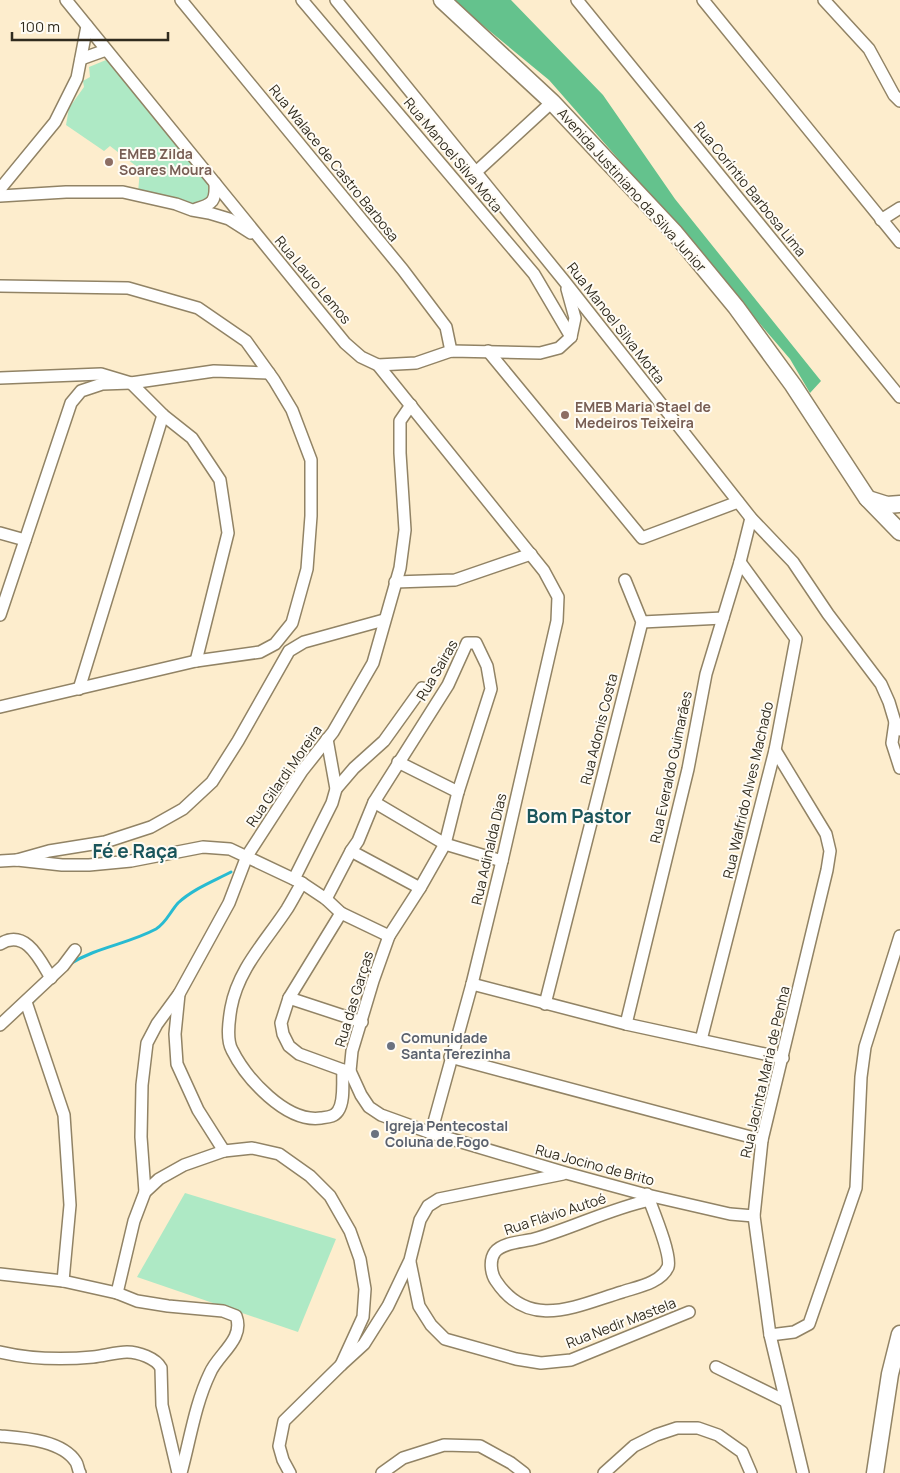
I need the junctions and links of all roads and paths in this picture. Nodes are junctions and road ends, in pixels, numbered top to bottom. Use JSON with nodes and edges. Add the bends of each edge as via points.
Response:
{"nodes":[{"id":1,"x":66,"y":0,"type":"edge"},
{"id":2,"x":181,"y":0,"type":"edge"},
{"id":3,"x":302,"y":0,"type":"edge"},
{"id":4,"x":336,"y":0,"type":"edge"},
{"id":5,"x":442,"y":0,"type":"edge"},
{"id":6,"x":577,"y":0,"type":"edge"},
{"id":7,"x":703,"y":0,"type":"edge"},
{"id":8,"x":824,"y":0,"type":"edge"},
{"id":9,"x":87,"y":26,"type":"junction"},
{"id":10,"x":106,"y":50,"type":"junction"},
{"id":11,"x":81,"y":59,"type":"junction"},
{"id":12,"x":900,"y":101,"type":"edge"},
{"id":13,"x":552,"y":102,"type":"junction"},
{"id":14,"x":476,"y":172,"type":"junction"},
{"id":15,"x":215,"y":183,"type":"junction"},
{"id":16,"x":0,"y":189,"type":"edge"},
{"id":17,"x":0,"y":196,"type":"edge"},
{"id":18,"x":900,"y":208,"type":"edge"},
{"id":19,"x":192,"y":210,"type":"junction"},
{"id":20,"x":881,"y":220,"type":"junction"},
{"id":21,"x":259,"y":238,"type":"junction"},
{"id":22,"x":900,"y":242,"type":"edge"},
{"id":23,"x":565,"y":282,"type":"junction"},
{"id":24,"x":0,"y":286,"type":"edge"},
{"id":25,"x":571,"y":337,"type":"junction"},
{"id":26,"x":451,"y":351,"type":"junction"},
{"id":27,"x":488,"y":351,"type":"junction"},
{"id":28,"x":378,"y":365,"type":"junction"},
{"id":29,"x":269,"y":373,"type":"junction"},
{"id":30,"x":0,"y":378,"type":"edge"},
{"id":31,"x":131,"y":383,"type":"junction"},
{"id":32,"x":900,"y":397,"type":"edge"},
{"id":33,"x":411,"y":405,"type":"junction"},
{"id":34,"x":163,"y":415,"type":"junction"},
{"id":35,"x":867,"y":498,"type":"junction"},
{"id":36,"x":738,"y":502,"type":"junction"},
{"id":37,"x":900,"y":504,"type":"edge"},
{"id":38,"x":750,"y":518,"type":"junction"},
{"id":39,"x":900,"y":532,"type":"edge"},
{"id":40,"x":0,"y":533,"type":"edge"},
{"id":41,"x":25,"y":540,"type":"junction"},
{"id":42,"x":531,"y":554,"type":"junction"},
{"id":43,"x":740,"y":562,"type":"junction"},
{"id":44,"x":544,"y":571,"type":"joint"},
{"id":45,"x":625,"y":580,"type":"dead end"},
{"id":46,"x":396,"y":582,"type":"junction"},
{"id":47,"x":0,"y":615,"type":"edge"},
{"id":48,"x":723,"y":618,"type":"junction"},
{"id":49,"x":384,"y":620,"type":"junction"},
{"id":50,"x":642,"y":622,"type":"junction"},
{"id":51,"x":196,"y":661,"type":"junction"},
{"id":52,"x":79,"y":688,"type":"junction"},
{"id":53,"x":422,"y":688,"type":"dead end"},
{"id":54,"x":0,"y":707,"type":"edge"},
{"id":55,"x":898,"y":726,"type":"edge"},
{"id":56,"x":327,"y":739,"type":"junction"},
{"id":57,"x":775,"y":750,"type":"junction"},
{"id":58,"x":398,"y":762,"type":"junction"},
{"id":59,"x":900,"y":768,"type":"edge"},
{"id":60,"x":336,"y":788,"type":"junction"},
{"id":61,"x":458,"y":792,"type":"junction"},
{"id":62,"x":374,"y":802,"type":"junction"},
{"id":63,"x":445,"y":844,"type":"junction"},
{"id":64,"x":351,"y":851,"type":"junction"},
{"id":65,"x":247,"y":856,"type":"junction"},
{"id":66,"x":17,"y":860,"type":"junction"},
{"id":67,"x":0,"y":861,"type":"edge"},
{"id":68,"x":502,"y":861,"type":"junction"},
{"id":69,"x":298,"y":881,"type":"junction"},
{"id":70,"x":420,"y":888,"type":"junction"},
{"id":71,"x":326,"y":899,"type":"junction"},
{"id":72,"x":341,"y":913,"type":"junction"},
{"id":73,"x":389,"y":936,"type":"junction"},
{"id":74,"x":900,"y":936,"type":"edge"},
{"id":75,"x":0,"y":944,"type":"edge"},
{"id":76,"x":75,"y":950,"type":"dead end"},
{"id":77,"x":51,"y":978,"type":"junction"},
{"id":78,"x":472,"y":984,"type":"junction"},
{"id":79,"x":179,"y":994,"type":"junction"},
{"id":80,"x":289,"y":998,"type":"junction"},
{"id":81,"x":26,"y":1002,"type":"junction"},
{"id":82,"x":545,"y":1004,"type":"junction"},
{"id":83,"x":362,"y":1022,"type":"junction"},
{"id":84,"x":626,"y":1024,"type":"junction"},
{"id":85,"x":0,"y":1025,"type":"edge"},
{"id":86,"x":701,"y":1040,"type":"junction"},
{"id":87,"x":450,"y":1057,"type":"junction"},
{"id":88,"x":783,"y":1058,"type":"junction"},
{"id":89,"x":346,"y":1070,"type":"junction"},
{"id":90,"x":431,"y":1134,"type":"junction"},
{"id":91,"x":762,"y":1140,"type":"junction"},
{"id":92,"x":224,"y":1151,"type":"junction"},
{"id":93,"x":566,"y":1173,"type":"junction"},
{"id":94,"x":146,"y":1192,"type":"junction"},
{"id":95,"x":649,"y":1197,"type":"junction"},
{"id":96,"x":754,"y":1216,"type":"junction"},
{"id":97,"x":410,"y":1260,"type":"junction"},
{"id":98,"x":0,"y":1274,"type":"edge"},
{"id":99,"x":63,"y":1281,"type":"junction"},
{"id":100,"x":118,"y":1293,"type":"junction"},
{"id":101,"x":689,"y":1312,"type":"dead end"},
{"id":102,"x":900,"y":1334,"type":"edge"},
{"id":103,"x":770,"y":1335,"type":"junction"},
{"id":104,"x":0,"y":1352,"type":"edge"},
{"id":105,"x":340,"y":1365,"type":"junction"},
{"id":106,"x":716,"y":1367,"type":"dead end"},
{"id":107,"x":785,"y":1401,"type":"junction"},
{"id":108,"x":0,"y":1436,"type":"edge"},
{"id":109,"x":80,"y":1473,"type":"edge"},
{"id":110,"x":180,"y":1473,"type":"edge"},
{"id":111,"x":290,"y":1473,"type":"edge"},
{"id":112,"x":382,"y":1473,"type":"edge"},
{"id":113,"x":524,"y":1473,"type":"edge"},
{"id":114,"x":604,"y":1473,"type":"edge"},
{"id":115,"x":751,"y":1473,"type":"edge"},
{"id":116,"x":803,"y":1473,"type":"edge"},
{"id":117,"x":875,"y":1473,"type":"edge"}],
"edges":[{"from":1,"to":9,"type":"street","name":"Rua Lauro Lemos"},
{"from":2,"to":26,"type":"street","name":"Rua Walace de Castro Barbosa","via":[[408,277],[446,327]]},
{"from":3,"to":25,"type":"street","name":"Rua Manoel Silva Mota","via":[[534,274]]},
{"from":4,"to":14,"type":"street","name":"Rua Manoel Silva Motta"},
{"from":5,"to":13,"type":"street","name":"Avenida Justiniano da Silva Junior"},
{"from":6,"to":32,"type":"street","name":"Rua Coríntio Barbosa Lima"},
{"from":7,"to":20,"type":"street"},
{"from":8,"to":12,"type":"street","via":[[869,49]]},
{"from":9,"to":10,"type":"street","name":"Rua Lauro Lemos"},
{"from":9,"to":11,"type":"street"},
{"from":10,"to":11,"type":"street"},
{"from":10,"to":15,"type":"street","name":"Rua Lauro Lemos"},
{"from":11,"to":16,"type":"street","via":[[76,78],[55,122]]},
{"from":13,"to":14,"type":"street"},
{"from":13,"to":35,"type":"street","name":"Avenida Justiniano da Silva Junior","via":[[675,233],[736,308],[794,385]]},
{"from":14,"to":23,"type":"street","name":"Rua Manoel Silva Motta"},
{"from":15,"to":19,"type":"street","via":[[216,196],[210,204]]},
{"from":15,"to":21,"type":"street","name":"Rua Lauro Lemos"},
{"from":17,"to":19,"type":"street","via":[[123,192]]},
{"from":18,"to":20,"type":"street"},
{"from":19,"to":21,"type":"street","via":[[229,219]]},
{"from":20,"to":22,"type":"street"},
{"from":21,"to":28,"type":"street","name":"Rua Lauro Lemos","via":[[345,342]]},
{"from":23,"to":25,"type":"street","via":[[575,318]]},
{"from":23,"to":36,"type":"street","name":"Rua Manoel Silva Motta"},
{"from":24,"to":29,"type":"street","via":[[128,288],[198,308],[246,341]]},
{"from":25,"to":27,"type":"street","via":[[559,348],[540,354]]},
{"from":26,"to":27,"type":"street"},
{"from":26,"to":28,"type":"street","via":[[416,363]]},
{"from":27,"to":36,"type":"street","via":[[642,538]]},
{"from":28,"to":33,"type":"street","name":"Rua Lauro Lemos"},
{"from":29,"to":31,"type":"street","via":[[214,371]]},
{"from":29,"to":51,"type":"street","via":[[292,410],[311,460],[307,569],[292,623],[275,644],[260,652]]},
{"from":30,"to":31,"type":"street","via":[[101,374]]},
{"from":31,"to":34,"type":"street"},
{"from":31,"to":41,"type":"street","via":[[95,386],[81,391],[71,403]]},
{"from":33,"to":42,"type":"street","name":"Rua Lauro Lemos"},
{"from":33,"to":46,"type":"street","name":"Rua Gilardi Moreira","via":[[400,421],[405,530]]},
{"from":34,"to":51,"type":"street","via":[[192,438],[220,480],[228,533]]},
{"from":34,"to":52,"type":"street"},
{"from":35,"to":37,"type":"street","via":[[887,505]]},
{"from":35,"to":39,"type":"street","name":"Avenida Justiniano da Silva Junior"},
{"from":36,"to":38,"type":"street","name":"Rua Manoel Silva Motta"},
{"from":38,"to":43,"type":"street","name":"Rua Everaldo Guimarães"},
{"from":38,"to":55,"type":"street","name":"Rua Manoel Silva Motta","via":[[793,562],[867,664],[881,684]]},
{"from":40,"to":41,"type":"street"},
{"from":41,"to":47,"type":"street"},
{"from":42,"to":44,"type":"street","name":"Rua Lauro Lemos"},
{"from":42,"to":46,"type":"street","via":[[456,580]]},
{"from":43,"to":48,"type":"street","name":"Rua Everaldo Guimarães"},
{"from":43,"to":57,"type":"street","name":"Rua Walfrido Alves Machado","via":[[796,639]]},
{"from":44,"to":68,"type":"street","name":"Rua Adinalda Dias","via":[[558,597],[557,621]]},
{"from":45,"to":50,"type":"street"},
{"from":46,"to":49,"type":"street","name":"Rua Gilardi Moreira"},
{"from":48,"to":50,"type":"street"},
{"from":48,"to":84,"type":"street","name":"Rua Everaldo Guimarães","via":[[706,674],[688,770]]},
{"from":49,"to":56,"type":"street","name":"Rua Gilardi Moreira","via":[[373,663]]},
{"from":49,"to":66,"type":"street","via":[[304,642],[289,650],[212,782],[182,809],[151,827],[105,842]]},
{"from":50,"to":82,"type":"street","name":"Rua Adonis Costa"},
{"from":51,"to":52,"type":"street"},
{"from":52,"to":54,"type":"street"},
{"from":53,"to":60,"type":"street","via":[[384,741]]},
{"from":55,"to":59,"type":"street","via":[[892,743]]},
{"from":56,"to":60,"type":"street"},
{"from":56,"to":65,"type":"street","name":"Rua Gilardi Moreira","via":[[302,771]]},
{"from":57,"to":86,"type":"street","name":"Rua Walfrido Alves Machado"},
{"from":57,"to":88,"type":"street","name":"Rua Jacinta Maria de Penha","via":[[826,834],[830,851]]},
{"from":58,"to":61,"type":"street"},
{"from":58,"to":61,"type":"street","name":"Rua Sairas","via":[[448,685],[467,643],[476,643],[487,666],[491,689]]},
{"from":58,"to":62,"type":"street","name":"Rua Sairas"},
{"from":60,"to":69,"type":"street"},
{"from":61,"to":63,"type":"street","name":"Rua Sairas"},
{"from":62,"to":63,"type":"street"},
{"from":62,"to":64,"type":"street","name":"Rua Sairas"},
{"from":63,"to":68,"type":"street"},
{"from":63,"to":70,"type":"street","name":"Rua das Garças"},
{"from":64,"to":70,"type":"street"},
{"from":64,"to":71,"type":"street","name":"Rua Sairas"},
{"from":65,"to":66,"type":"street","via":[[230,849],[203,847],[131,861],[89,865]]},
{"from":65,"to":69,"type":"street"},
{"from":65,"to":79,"type":"street","name":"Rua Gilardi Moreira","via":[[229,903]]},
{"from":66,"to":67,"type":"street"},
{"from":68,"to":78,"type":"street","name":"Rua Adinalda Dias"},
{"from":69,"to":71,"type":"street"},
{"from":69,"to":89,"type":"street","name":"Rua das Garças","via":[[287,909],[241,974],[231,1007],[231,1048],[261,1090],[273,1101],[294,1113],[314,1119],[333,1116],[339,1110]]},
{"from":70,"to":73,"type":"street","name":"Rua das Garças"},
{"from":71,"to":72,"type":"street"},
{"from":72,"to":73,"type":"street"},
{"from":72,"to":80,"type":"street"},
{"from":73,"to":83,"type":"street","name":"Rua das Garças"},
{"from":74,"to":103,"type":"street","via":[[865,1047],[856,1188],[809,1324],[794,1332]]},
{"from":75,"to":77,"type":"street","via":[[10,939],[19,940],[34,949]]},
{"from":76,"to":77,"type":"street"},
{"from":77,"to":81,"type":"street"},
{"from":78,"to":82,"type":"street"},
{"from":78,"to":87,"type":"street","name":"Rua Adinalda Dias"},
{"from":79,"to":92,"type":"street","name":"Rua Gilardi Moreira","via":[[175,1034],[177,1064],[198,1110]]},
{"from":79,"to":94,"type":"street","via":[[147,1043],[141,1137]]},
{"from":80,"to":83,"type":"street"},
{"from":80,"to":89,"type":"street","via":[[281,1023],[289,1046],[299,1054]]},
{"from":81,"to":85,"type":"street"},
{"from":81,"to":99,"type":"street","via":[[64,1115],[70,1205]]},
{"from":82,"to":84,"type":"street"},
{"from":83,"to":89,"type":"street","name":"Rua das Garças"},
{"from":84,"to":86,"type":"street"},
{"from":86,"to":88,"type":"street"},
{"from":87,"to":90,"type":"street","name":"Rua Adinalda Dias"},
{"from":87,"to":91,"type":"street"},
{"from":88,"to":91,"type":"street","name":"Rua Jacinta Maria de Penha"},
{"from":89,"to":90,"type":"street","via":[[369,1107],[381,1115]]},
{"from":90,"to":93,"type":"street","name":"Rua Jocino de Brito"},
{"from":91,"to":96,"type":"street","name":"Rua Jacinta Maria de Penha"},
{"from":92,"to":94,"type":"street","via":[[184,1165],[159,1179]]},
{"from":92,"to":105,"type":"street","via":[[252,1148],[279,1154],[310,1176],[330,1196],[350,1231],[360,1259],[365,1289],[363,1317]]},
{"from":93,"to":95,"type":"street","name":"Rua Jocino de Brito"},
{"from":93,"to":97,"type":"street","via":[[439,1199],[428,1206],[420,1220]]},
{"from":94,"to":100,"type":"street","via":[[134,1221]]},
{"from":95,"to":95,"type":"street","name":"Rua Flávio Autoé","via":[[535,1239],[505,1246],[495,1252],[491,1264],[493,1277],[516,1303],[537,1311],[566,1309],[656,1280],[669,1262]]},
{"from":95,"to":96,"type":"street","name":"Rua Jocino de Brito"},
{"from":96,"to":103,"type":"street","name":"Rua Jacinta Maria de Penha"},
{"from":97,"to":101,"type":"street","name":"Rua Nedir Mastela","via":[[419,1306],[445,1339],[541,1364],[571,1360]]},
{"from":97,"to":105,"type":"street","via":[[388,1306],[364,1344]]},
{"from":98,"to":99,"type":"street"},
{"from":99,"to":100,"type":"street"},
{"from":100,"to":110,"type":"street","via":[[137,1300],[223,1311],[236,1316],[238,1329],[235,1338],[210,1371]]},
{"from":102,"to":117,"type":"street","via":[[890,1374]]},
{"from":103,"to":107,"type":"street","name":"Rua Jacinta Maria de Penha"},
{"from":104,"to":110,"type":"street","via":[[67,1360],[127,1352],[149,1357],[158,1363],[161,1368],[162,1405]]},
{"from":105,"to":111,"type":"street","via":[[284,1420],[279,1446]]},
{"from":106,"to":107,"type":"street"},
{"from":107,"to":116,"type":"street","name":"Rua Jacinta Maria de Penha"},
{"from":108,"to":109,"type":"street","via":[[28,1438],[62,1448],[76,1462]]},
{"from":112,"to":113,"type":"street","via":[[403,1458],[444,1445],[480,1446]]},
{"from":114,"to":115,"type":"street","via":[[634,1446],[656,1435],[677,1428],[698,1428],[718,1435],[742,1452]]}]}
